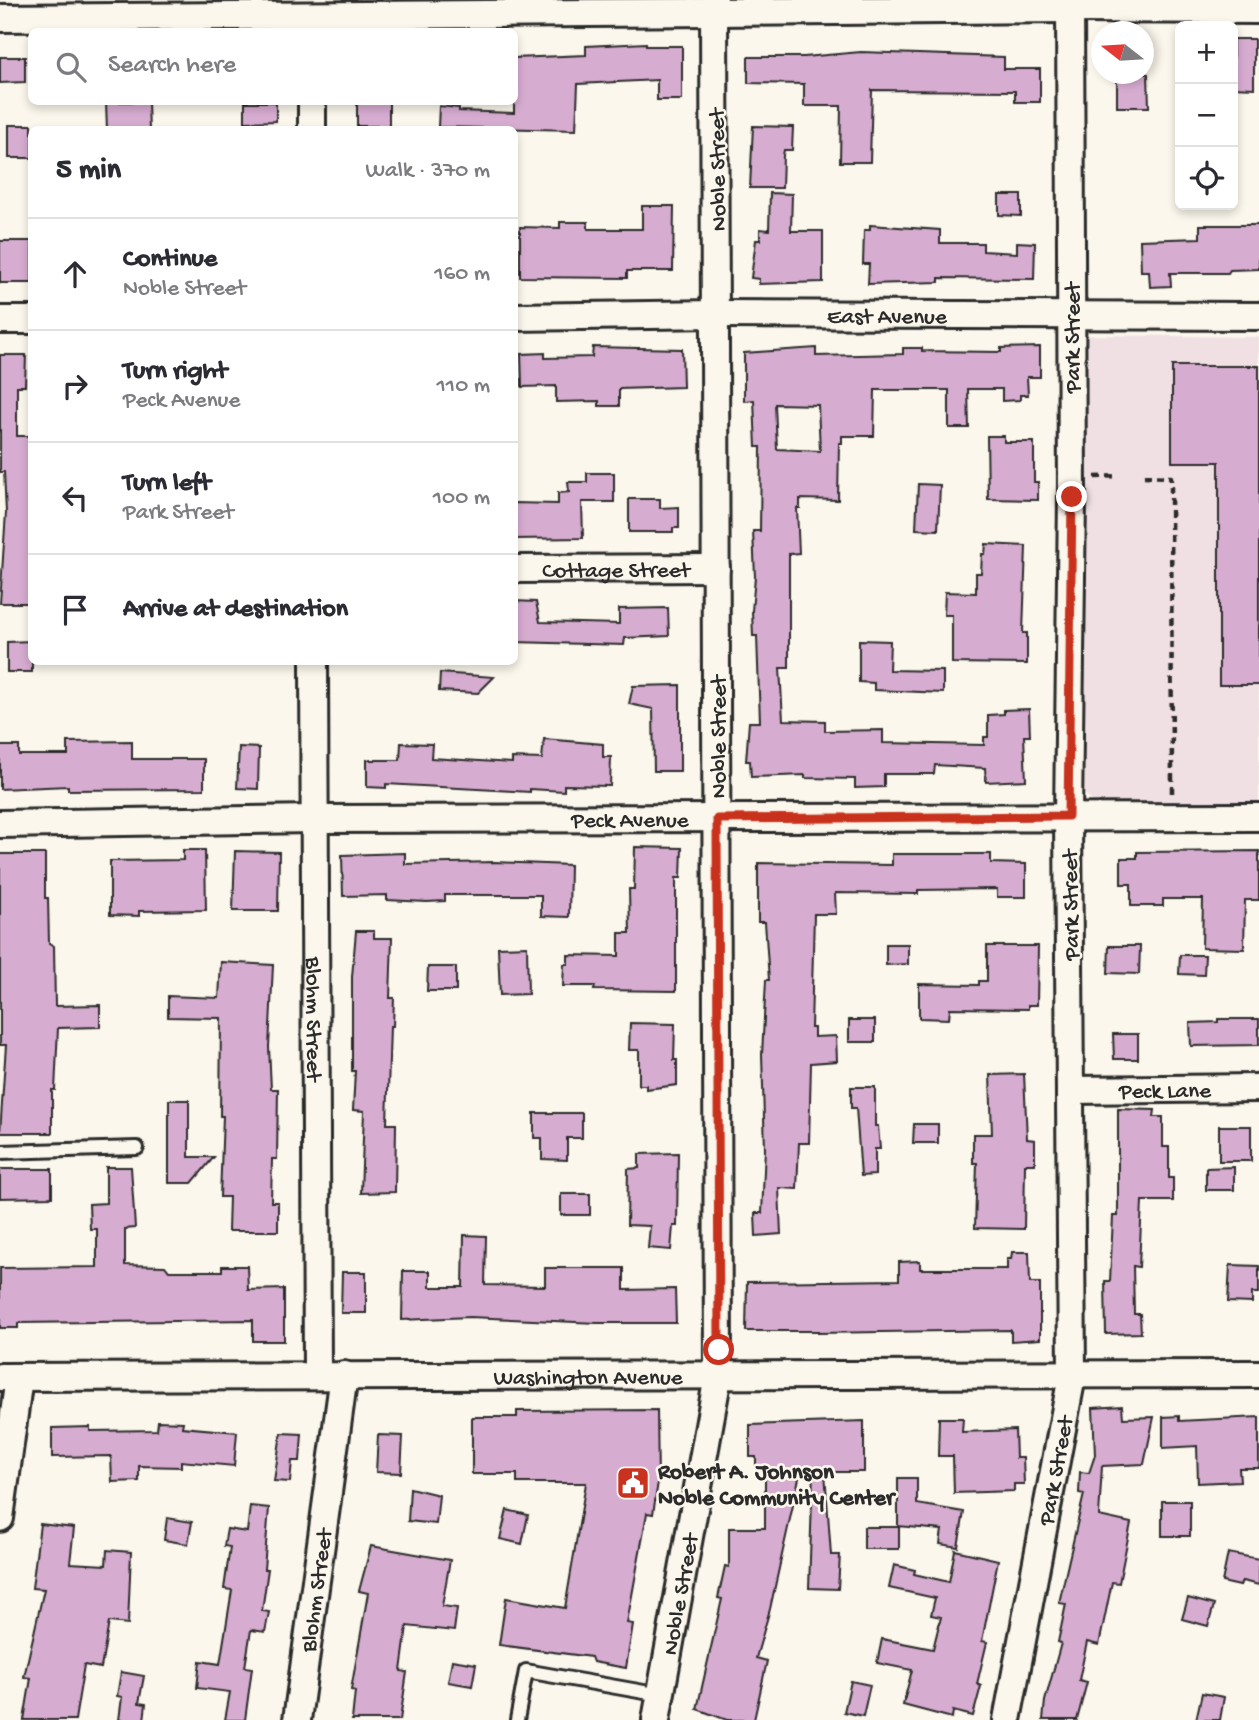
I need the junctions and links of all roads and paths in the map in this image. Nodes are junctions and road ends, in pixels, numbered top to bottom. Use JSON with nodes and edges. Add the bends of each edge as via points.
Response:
{"nodes":[{"id":1,"x":1070,"y":4,"type":"edge"},
{"id":2,"x":714,"y":6,"type":"edge"},
{"id":3,"x":1259,"y":10,"type":"edge"},
{"id":4,"x":312,"y":15,"type":"edge"},
{"id":5,"x":0,"y":18,"type":"edge"},
{"id":6,"x":312,"y":105,"type":"edge"},
{"id":7,"x":312,"y":126,"type":"edge"},
{"id":8,"x":717,"y":314,"type":"junction"},
{"id":9,"x":1071,"y":316,"type":"junction"},
{"id":10,"x":1259,"y":316,"type":"edge"},
{"id":11,"x":518,"y":317,"type":"edge"},
{"id":12,"x":0,"y":320,"type":"edge"},
{"id":13,"x":28,"y":320,"type":"edge"},
{"id":14,"x":1144,"y":476,"type":"dead end"},
{"id":15,"x":1091,"y":477,"type":"dead end"},
{"id":16,"x":1118,"y":477,"type":"dead end"},
{"id":17,"x":716,"y":568,"type":"junction"},
{"id":18,"x":518,"y":569,"type":"edge"},
{"id":19,"x":314,"y":665,"type":"edge"},
{"id":20,"x":1172,"y":796,"type":"dead end"},
{"id":21,"x":1068,"y":816,"type":"junction"},
{"id":22,"x":1259,"y":817,"type":"edge"},
{"id":23,"x":316,"y":819,"type":"junction"},
{"id":24,"x":717,"y":819,"type":"junction"},
{"id":25,"x":0,"y":824,"type":"edge"},
{"id":26,"x":1259,"y":1088,"type":"edge"},
{"id":27,"x":1071,"y":1090,"type":"junction"},
{"id":28,"x":137,"y":1148,"type":"dead end"},
{"id":29,"x":0,"y":1152,"type":"edge"},
{"id":30,"x":1259,"y":1374,"type":"edge"},
{"id":31,"x":344,"y":1375,"type":"junction"},
{"id":32,"x":317,"y":1376,"type":"junction"},
{"id":33,"x":718,"y":1376,"type":"junction"},
{"id":34,"x":1072,"y":1376,"type":"junction"},
{"id":35,"x":9,"y":1377,"type":"edge"},
{"id":36,"x":0,"y":1518,"type":"edge"},
{"id":37,"x":658,"y":1708,"type":"edge"},
{"id":38,"x":297,"y":1720,"type":"edge"},
{"id":39,"x":517,"y":1720,"type":"edge"},
{"id":40,"x":1007,"y":1720,"type":"edge"}],
"edges":[{"from":1,"to":2,"type":"street"},
{"from":1,"to":3,"type":"street"},
{"from":1,"to":9,"type":"street","name":"Park Street"},
{"from":2,"to":4,"type":"street"},
{"from":2,"to":8,"type":"street","name":"Noble Street"},
{"from":4,"to":5,"type":"street"},
{"from":6,"to":7,"type":"street"},
{"from":8,"to":9,"type":"street","name":"East Avenue"},
{"from":8,"to":11,"type":"street","name":"East Avenue"},
{"from":8,"to":17,"type":"street","name":"Noble Street"},
{"from":9,"to":10,"type":"street","name":"East Avenue"},
{"from":9,"to":21,"type":"street","name":"Park Street"},
{"from":12,"to":13,"type":"street"},
{"from":14,"to":20,"type":"path","via":[[1171,477]]},
{"from":15,"to":16,"type":"path"},
{"from":17,"to":18,"type":"street","name":"Cottage Street"},
{"from":17,"to":24,"type":"street","name":"Noble Street"},
{"from":19,"to":23,"type":"street","name":"Blohm Street"},
{"from":21,"to":22,"type":"street","name":"Peck Avenue"},
{"from":21,"to":24,"type":"street","name":"Peck Avenue"},
{"from":21,"to":27,"type":"street","name":"Park Street"},
{"from":23,"to":24,"type":"street","name":"Peck Avenue"},
{"from":23,"to":25,"type":"street","name":"Peck Avenue"},
{"from":23,"to":32,"type":"street","name":"Blohm Street"},
{"from":24,"to":33,"type":"street","name":"Noble Street"},
{"from":26,"to":27,"type":"street","name":"Peck Lane"},
{"from":27,"to":34,"type":"street","name":"Park Street"},
{"from":28,"to":29,"type":"lane"},
{"from":30,"to":34,"type":"street","name":"Washington Avenue"},
{"from":31,"to":32,"type":"street","name":"Washington Avenue"},
{"from":31,"to":33,"type":"street","name":"Washington Avenue"},
{"from":31,"to":38,"type":"street","name":"Blohm Street"},
{"from":32,"to":35,"type":"street","name":"Washington Avenue"},
{"from":33,"to":34,"type":"street","name":"Washington Avenue"},
{"from":33,"to":37,"type":"street","name":"Noble Street"},
{"from":34,"to":40,"type":"street","name":"Park Street"},
{"from":35,"to":36,"type":"street"},
{"from":37,"to":39,"type":"lane","via":[[526,1671]]}]}
